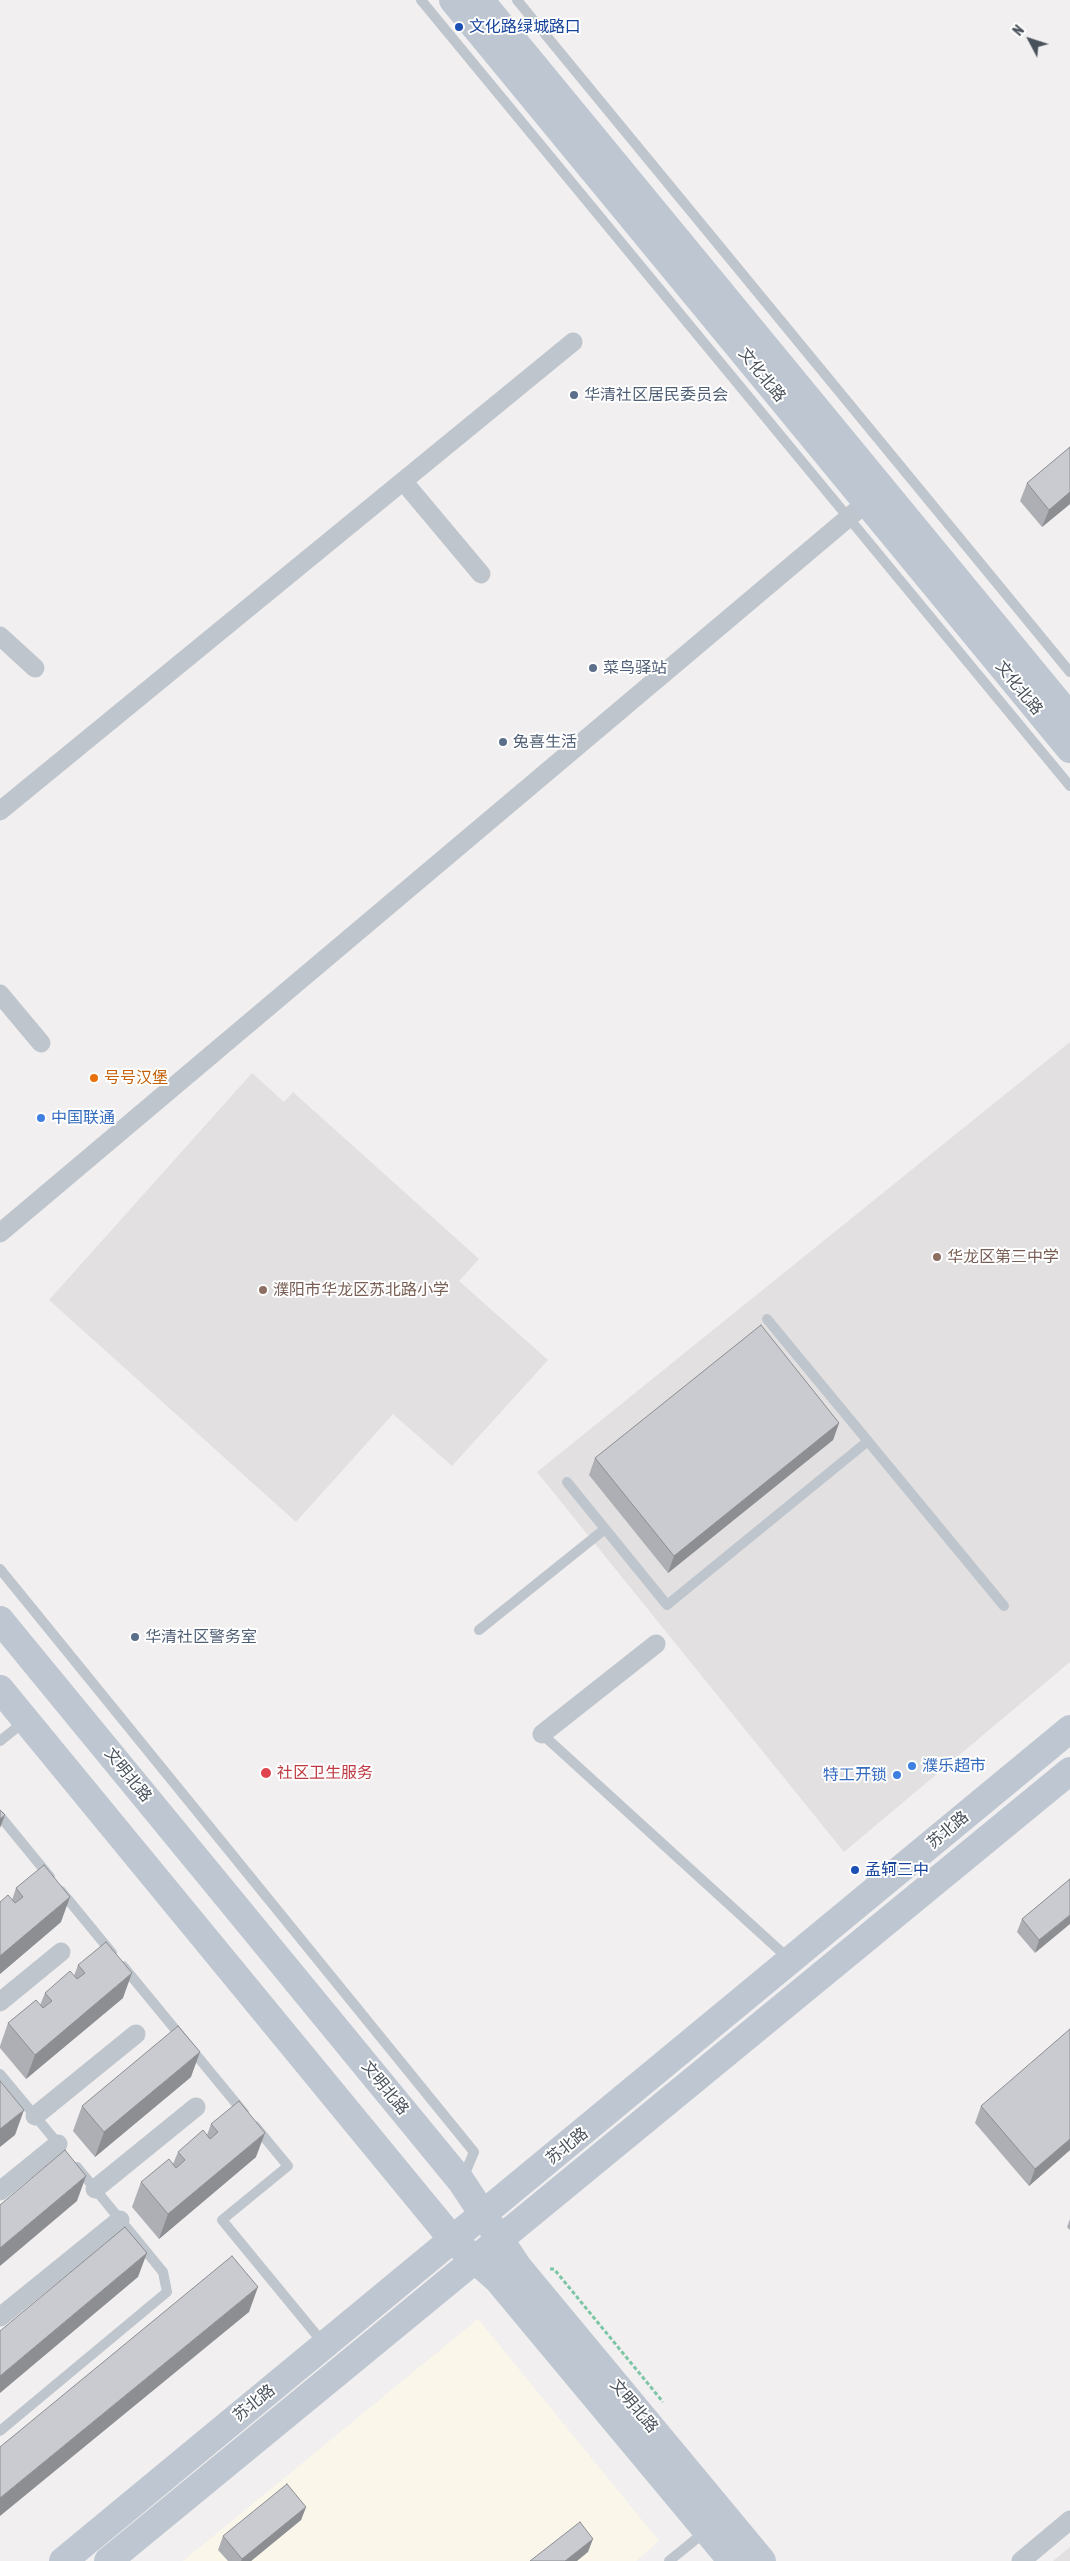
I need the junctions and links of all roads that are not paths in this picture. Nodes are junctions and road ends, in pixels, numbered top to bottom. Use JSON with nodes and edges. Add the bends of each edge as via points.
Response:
{"nodes":[{"id":1,"x":421,"y":0,"type":"edge"},
{"id":2,"x":454,"y":0,"type":"edge"},
{"id":3,"x":480,"y":0,"type":"edge"},
{"id":4,"x":517,"y":0,"type":"edge"},
{"id":5,"x":573,"y":342,"type":"dead end"},
{"id":6,"x":403,"y":481,"type":"junction"},
{"id":7,"x":857,"y":510,"type":"junction"},
{"id":8,"x":481,"y":574,"type":"dead end"},
{"id":9,"x":0,"y":636,"type":"edge"},
{"id":10,"x":35,"y":668,"type":"dead end"},
{"id":11,"x":1070,"y":672,"type":"edge"},
{"id":12,"x":1070,"y":717,"type":"edge"},
{"id":13,"x":1070,"y":749,"type":"edge"},
{"id":14,"x":1070,"y":786,"type":"edge"},
{"id":15,"x":0,"y":811,"type":"edge"},
{"id":16,"x":0,"y":994,"type":"edge"},
{"id":17,"x":41,"y":1043,"type":"dead end"},
{"id":18,"x":0,"y":1233,"type":"edge"},
{"id":19,"x":767,"y":1319,"type":"dead end"},
{"id":20,"x":868,"y":1441,"type":"junction"},
{"id":21,"x":567,"y":1482,"type":"dead end"},
{"id":22,"x":605,"y":1528,"type":"junction"},
{"id":23,"x":0,"y":1569,"type":"edge"},
{"id":24,"x":1004,"y":1606,"type":"dead end"},
{"id":25,"x":0,"y":1620,"type":"edge"},
{"id":26,"x":480,"y":1630,"type":"dead end"},
{"id":27,"x":656,"y":1644,"type":"dead end"},
{"id":28,"x":0,"y":1689,"type":"edge"},
{"id":29,"x":26,"y":1720,"type":"junction"},
{"id":30,"x":1070,"y":1729,"type":"edge"},
{"id":31,"x":542,"y":1734,"type":"joint"},
{"id":32,"x":0,"y":1740,"type":"edge"},
{"id":33,"x":1070,"y":1771,"type":"edge"},
{"id":34,"x":0,"y":1816,"type":"edge"},
{"id":35,"x":61,"y":1952,"type":"dead end"},
{"id":36,"x":791,"y":1961,"type":"junction"},
{"id":37,"x":0,"y":2002,"type":"edge"},
{"id":38,"x":136,"y":2034,"type":"dead end"},
{"id":39,"x":0,"y":2074,"type":"edge"},
{"id":40,"x":196,"y":2107,"type":"dead end"},
{"id":41,"x":35,"y":2116,"type":"junction"},
{"id":42,"x":64,"y":2151,"type":"junction"},
{"id":43,"x":461,"y":2181,"type":"junction"},
{"id":44,"x":95,"y":2189,"type":"junction"},
{"id":45,"x":0,"y":2191,"type":"edge"},
{"id":46,"x":482,"y":2215,"type":"junction"},
{"id":47,"x":120,"y":2220,"type":"junction"},
{"id":48,"x":453,"y":2240,"type":"junction"},
{"id":49,"x":500,"y":2240,"type":"junction"},
{"id":50,"x":475,"y":2259,"type":"junction"},
{"id":51,"x":0,"y":2317,"type":"edge"},
{"id":52,"x":325,"y":2345,"type":"junction"},
{"id":53,"x":0,"y":2431,"type":"edge"},
{"id":54,"x":1070,"y":2520,"type":"edge"},
{"id":55,"x":706,"y":2530,"type":"junction"},
{"id":56,"x":63,"y":2561,"type":"edge"},
{"id":57,"x":108,"y":2561,"type":"edge"},
{"id":58,"x":669,"y":2561,"type":"edge"},
{"id":59,"x":732,"y":2561,"type":"edge"},
{"id":60,"x":762,"y":2561,"type":"edge"},
{"id":61,"x":1022,"y":2561,"type":"edge"}],
"edges":[{"from":1,"to":7,"type":"lane"},
{"from":2,"to":7,"type":"street","name":"文化北路"},
{"from":3,"to":12,"type":"street","name":"文化北路"},
{"from":4,"to":11,"type":"lane"},
{"from":5,"to":6,"type":"street"},
{"from":6,"to":8,"type":"street"},
{"from":6,"to":15,"type":"street"},
{"from":7,"to":13,"type":"street","name":"文化北路"},
{"from":7,"to":14,"type":"lane"},
{"from":7,"to":18,"type":"street"},
{"from":9,"to":10,"type":"street"},
{"from":16,"to":17,"type":"street"},
{"from":19,"to":20,"type":"lane"},
{"from":20,"to":22,"type":"lane","via":[[667,1605]]},
{"from":20,"to":24,"type":"lane"},
{"from":21,"to":22,"type":"lane"},
{"from":22,"to":26,"type":"lane"},
{"from":23,"to":43,"type":"lane","via":[[474,2152]]},
{"from":25,"to":43,"type":"street","name":"文明北路"},
{"from":27,"to":31,"type":"street"},
{"from":28,"to":29,"type":"street","name":"文明北路"},
{"from":29,"to":32,"type":"lane"},
{"from":29,"to":48,"type":"street","name":"文明北路"},
{"from":30,"to":36,"type":"street","name":"苏北路"},
{"from":31,"to":36,"type":"lane"},
{"from":33,"to":49,"type":"street","name":"苏北路"},
{"from":34,"to":52,"type":"lane","via":[[288,2166],[222,2220]]},
{"from":35,"to":37,"type":"street"},
{"from":36,"to":46,"type":"street","name":"苏北路"},
{"from":38,"to":41,"type":"street"},
{"from":39,"to":41,"type":"lane"},
{"from":40,"to":44,"type":"street"},
{"from":41,"to":42,"type":"lane"},
{"from":42,"to":44,"type":"lane"},
{"from":42,"to":45,"type":"street"},
{"from":43,"to":46,"type":"street","name":"文明北路"},
{"from":44,"to":47,"type":"lane"},
{"from":46,"to":48,"type":"street","name":"苏北路"},
{"from":46,"to":49,"type":"street","name":"文明北路"},
{"from":47,"to":51,"type":"street"},
{"from":47,"to":53,"type":"lane","via":[[163,2272],[167,2292]]},
{"from":48,"to":50,"type":"street","name":"文明北路"},
{"from":48,"to":52,"type":"street","name":"苏北路"},
{"from":49,"to":50,"type":"street","name":"苏北路"},
{"from":49,"to":60,"type":"street","name":"文明北路"},
{"from":50,"to":55,"type":"street","name":"文明北路","via":[[498,2280]]},
{"from":50,"to":57,"type":"street","name":"苏北路"},
{"from":52,"to":56,"type":"street","name":"苏北路"},
{"from":54,"to":61,"type":"street"},
{"from":55,"to":58,"type":"lane"},
{"from":55,"to":59,"type":"street","name":"文明北路"}]}
